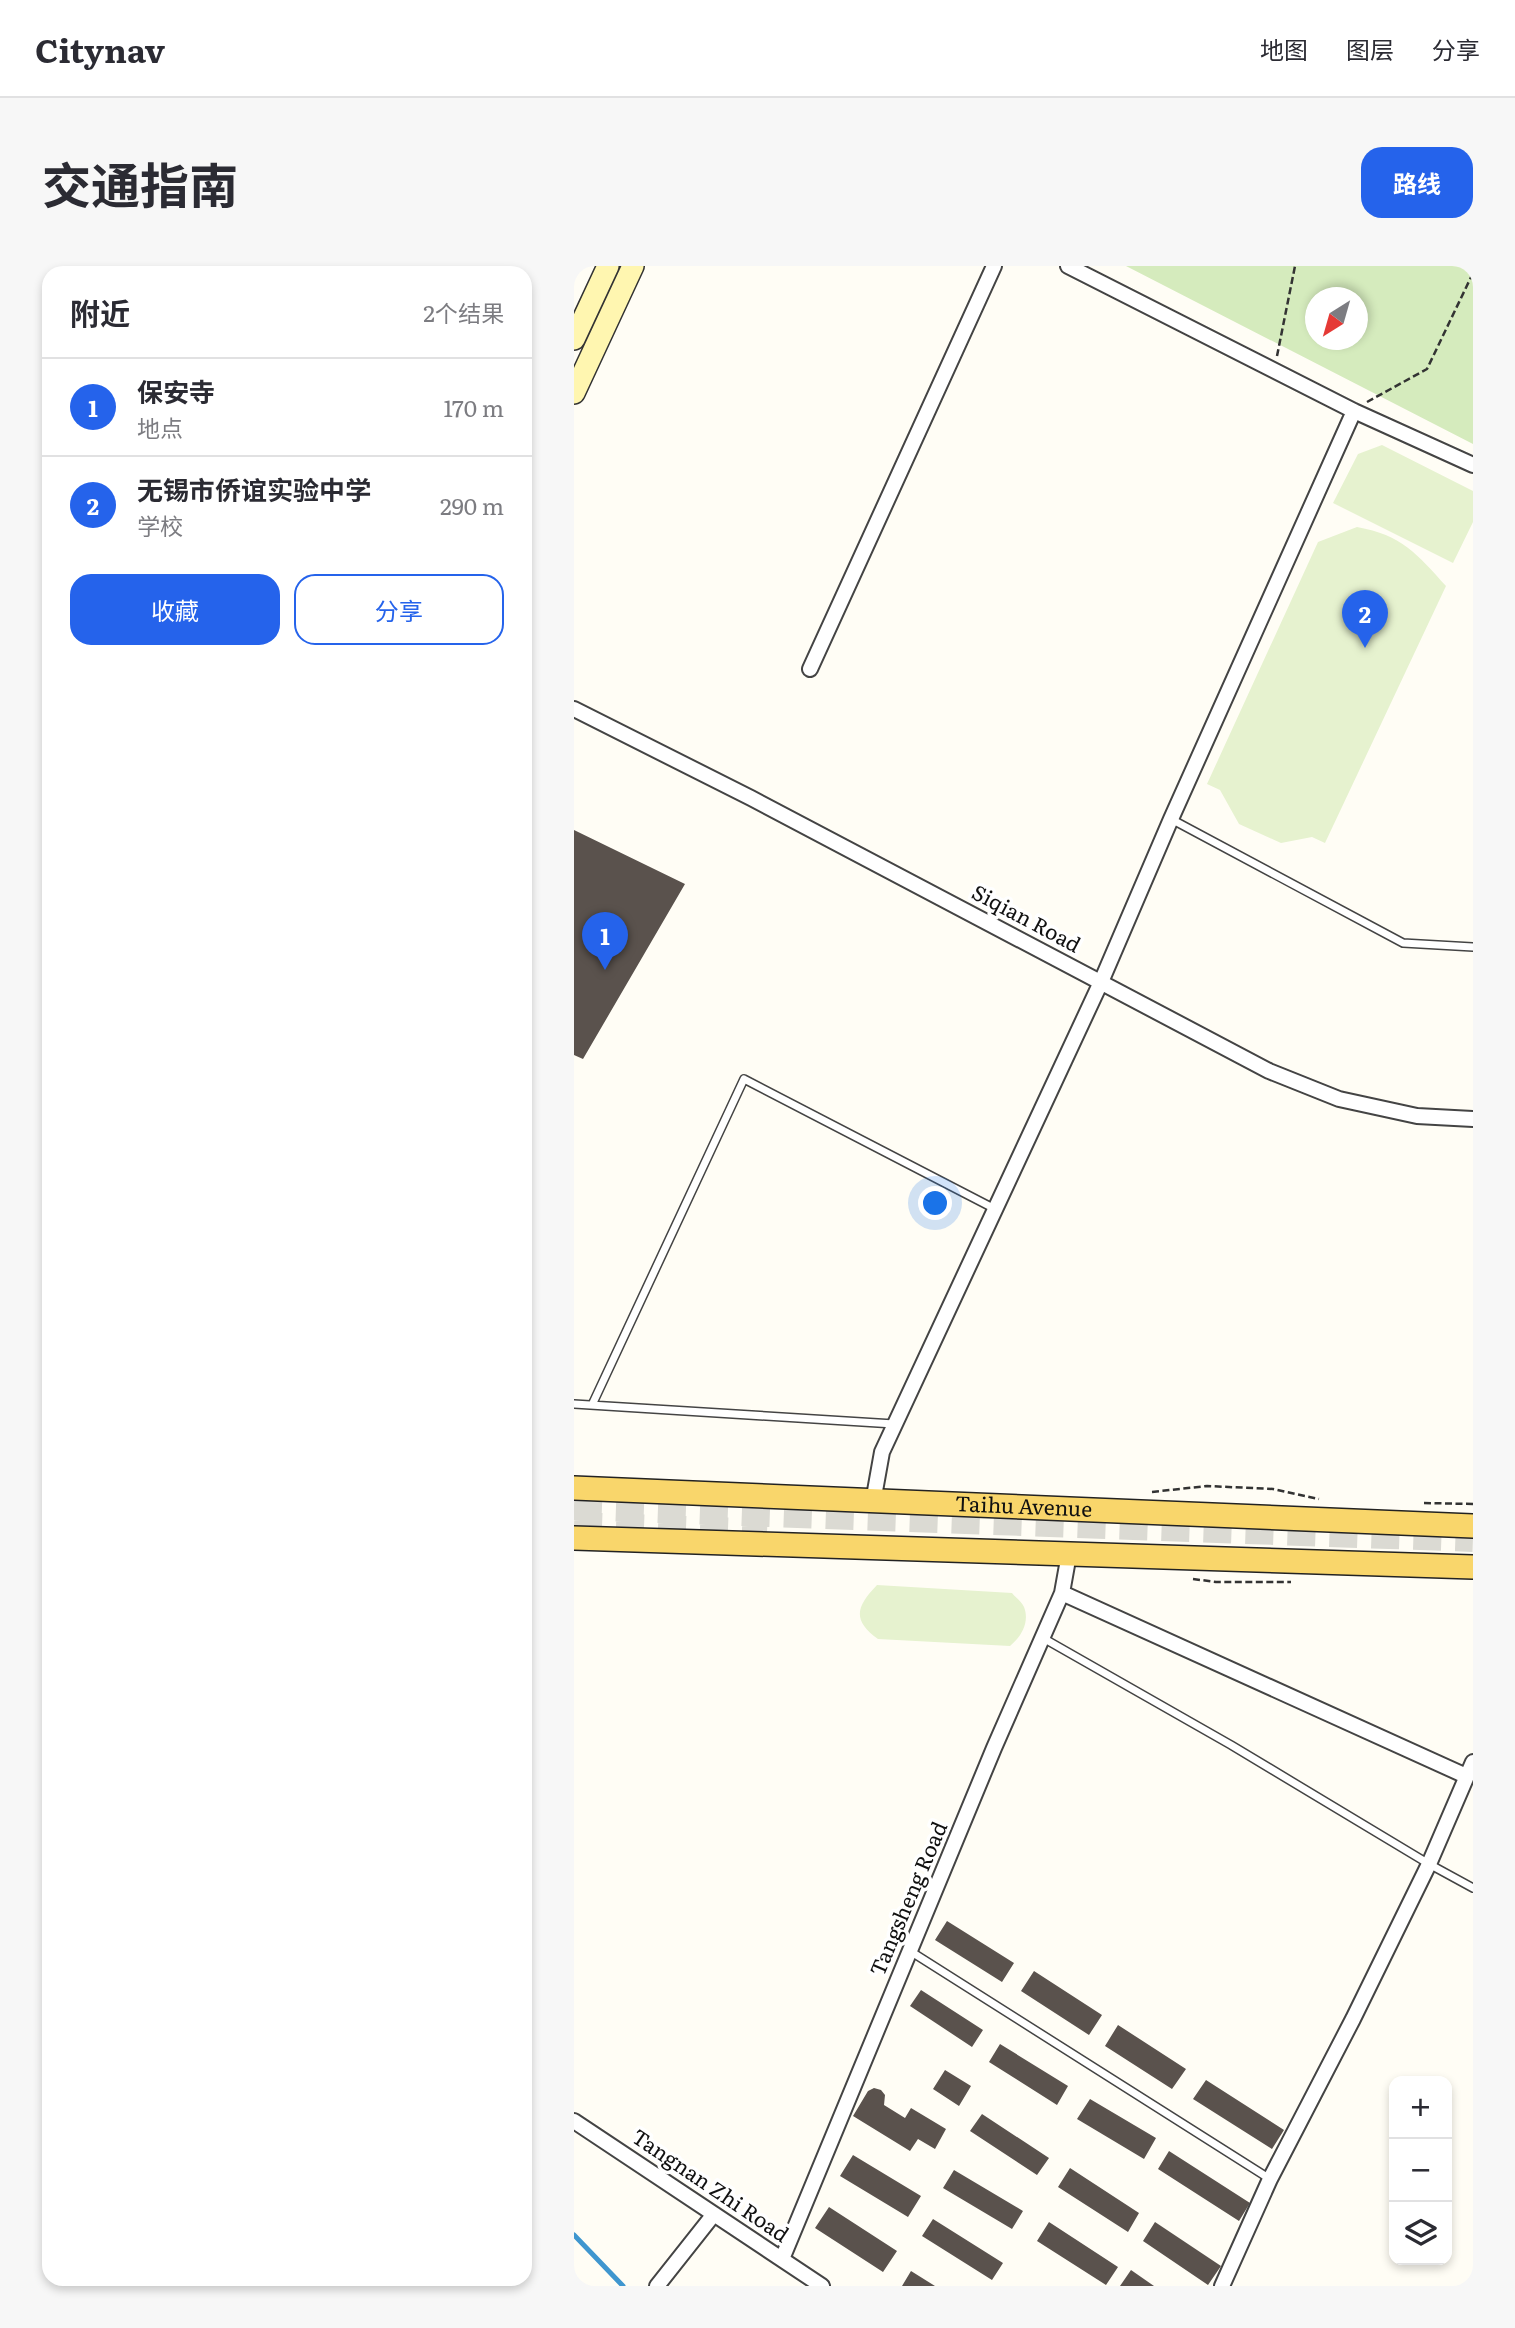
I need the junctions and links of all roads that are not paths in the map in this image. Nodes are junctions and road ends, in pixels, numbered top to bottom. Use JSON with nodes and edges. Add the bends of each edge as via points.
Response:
{"nodes":[{"id":1,"x":608,"y":266,"type":"edge"},
{"id":2,"x":633,"y":266,"type":"edge"},
{"id":3,"x":994,"y":266,"type":"edge"},
{"id":4,"x":1068,"y":266,"type":"edge"},
{"id":5,"x":574,"y":339,"type":"edge"},
{"id":6,"x":574,"y":393,"type":"edge"},
{"id":7,"x":1354,"y":411,"type":"junction"},
{"id":8,"x":1473,"y":465,"type":"edge"},
{"id":9,"x":810,"y":669,"type":"dead end"},
{"id":10,"x":574,"y":709,"type":"edge"},
{"id":11,"x":1171,"y":818,"type":"junction"},
{"id":12,"x":1473,"y":947,"type":"edge"},
{"id":13,"x":1101,"y":982,"type":"junction"},
{"id":14,"x":1473,"y":1119,"type":"edge"},
{"id":15,"x":995,"y":1209,"type":"junction"},
{"id":16,"x":574,"y":1404,"type":"edge"},
{"id":17,"x":592,"y":1405,"type":"junction"},
{"id":18,"x":895,"y":1424,"type":"junction"},
{"id":19,"x":574,"y":1488,"type":"edge"},
{"id":20,"x":876,"y":1500,"type":"junction"},
{"id":21,"x":1473,"y":1527,"type":"edge"},
{"id":22,"x":574,"y":1538,"type":"edge"},
{"id":23,"x":1069,"y":1554,"type":"junction"},
{"id":24,"x":1473,"y":1567,"type":"edge"},
{"id":25,"x":1062,"y":1593,"type":"junction"},
{"id":26,"x":1043,"y":1638,"type":"junction"},
{"id":27,"x":1473,"y":1762,"type":"edge"},
{"id":28,"x":1466,"y":1776,"type":"junction"},
{"id":29,"x":1429,"y":1864,"type":"junction"},
{"id":30,"x":1473,"y":1888,"type":"edge"},
{"id":31,"x":910,"y":1951,"type":"junction"},
{"id":32,"x":574,"y":2121,"type":"edge"},
{"id":33,"x":1269,"y":2179,"type":"junction"},
{"id":34,"x":714,"y":2214,"type":"junction"},
{"id":35,"x":782,"y":2259,"type":"junction"},
{"id":36,"x":657,"y":2286,"type":"edge"},
{"id":37,"x":822,"y":2286,"type":"edge"},
{"id":38,"x":1222,"y":2286,"type":"edge"}],
"edges":[{"from":1,"to":5,"type":"main road"},
{"from":2,"to":6,"type":"main road"},
{"from":3,"to":9,"type":"street"},
{"from":4,"to":7,"type":"street"},
{"from":7,"to":8,"type":"street"},
{"from":7,"to":11,"type":"street"},
{"from":10,"to":13,"type":"street","name":"Siqian Road"},
{"from":11,"to":12,"type":"lane","via":[[1403,943]]},
{"from":11,"to":13,"type":"street"},
{"from":13,"to":14,"type":"street","name":"Siqian Road","via":[[1269,1071],[1339,1099],[1417,1116]]},
{"from":13,"to":15,"type":"street"},
{"from":15,"to":17,"type":"lane","via":[[744,1079]]},
{"from":15,"to":18,"type":"street"},
{"from":16,"to":17,"type":"lane"},
{"from":17,"to":18,"type":"lane"},
{"from":18,"to":20,"type":"street","via":[[882,1452]]},
{"from":19,"to":20,"type":"main road","name":"Taihu Avenue"},
{"from":20,"to":21,"type":"main road","name":"Taihu Avenue"},
{"from":22,"to":23,"type":"main road"},
{"from":23,"to":24,"type":"main road"},
{"from":23,"to":25,"type":"street","name":"Tangsheng Road"},
{"from":25,"to":26,"type":"street","name":"Tangsheng Road"},
{"from":25,"to":28,"type":"street"},
{"from":26,"to":29,"type":"lane"},
{"from":26,"to":31,"type":"street","name":"Tangsheng Road"},
{"from":27,"to":28,"type":"street"},
{"from":28,"to":29,"type":"street"},
{"from":29,"to":30,"type":"lane"},
{"from":29,"to":33,"type":"street"},
{"from":31,"to":33,"type":"lane"},
{"from":31,"to":35,"type":"street","name":"Tangsheng Road"},
{"from":32,"to":34,"type":"street","name":"Tangnan Zhi Road"},
{"from":33,"to":38,"type":"street"},
{"from":34,"to":35,"type":"street","name":"Tangnan Zhi Road"},
{"from":34,"to":36,"type":"street"},
{"from":35,"to":37,"type":"street","name":"Tangnan Zhi Road"}]}
